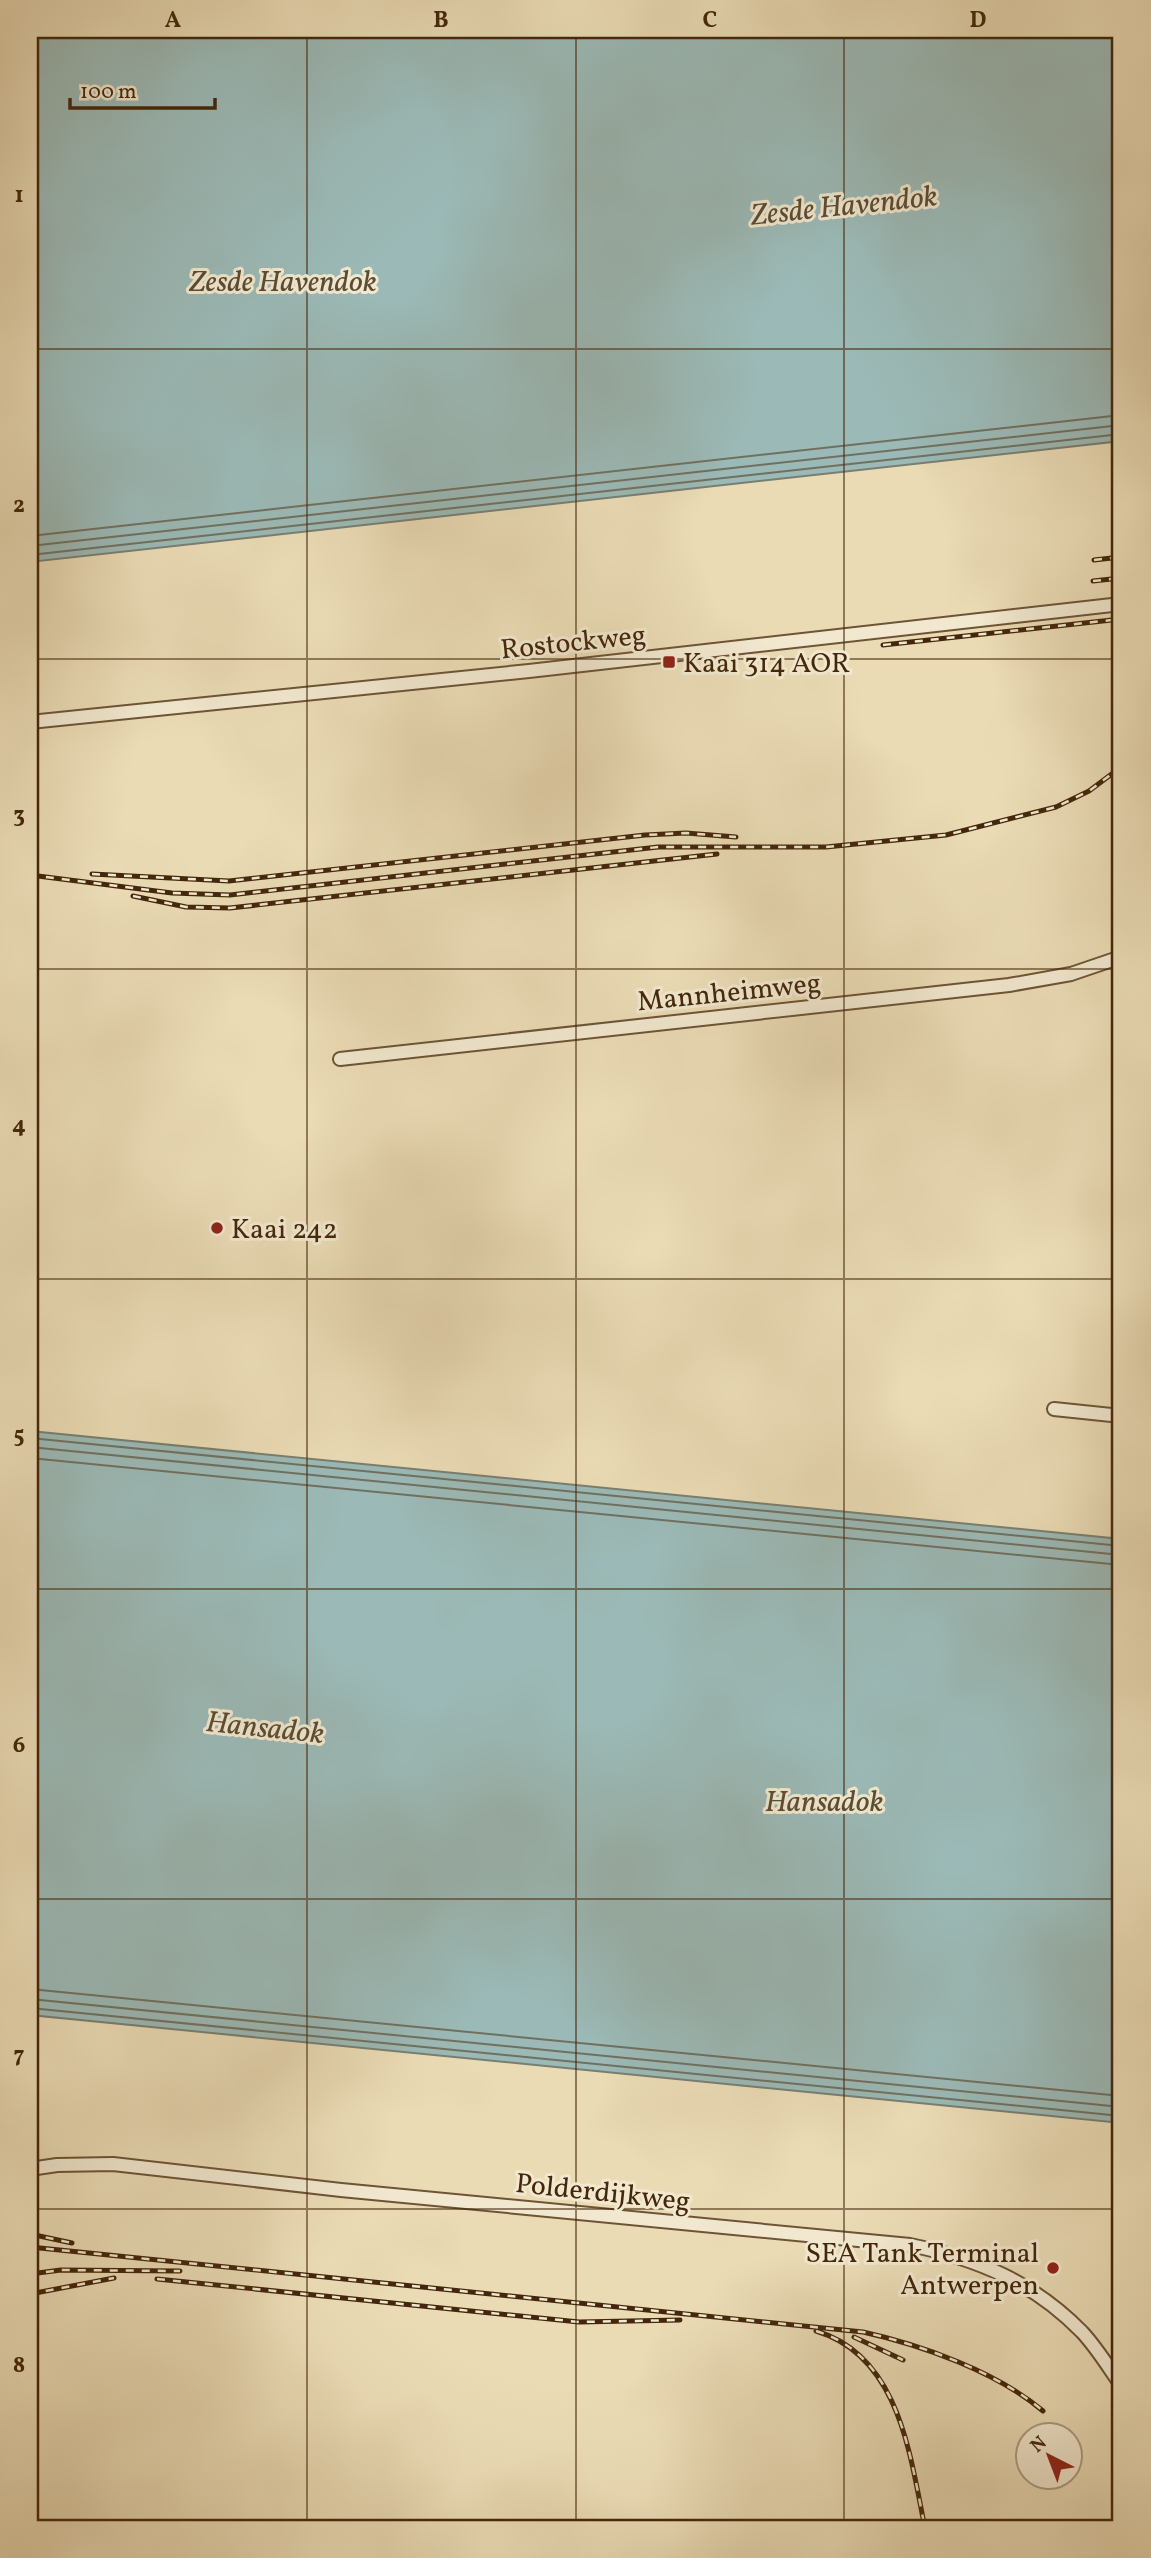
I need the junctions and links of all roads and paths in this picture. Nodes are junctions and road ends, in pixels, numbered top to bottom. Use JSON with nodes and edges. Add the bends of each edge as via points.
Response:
{"nodes":[{"id":1,"x":1121,"y":604,"type":"edge"},
{"id":2,"x":30,"y":722,"type":"edge"},
{"id":3,"x":1121,"y":957,"type":"edge"},
{"id":4,"x":340,"y":1059,"type":"dead end"},
{"id":5,"x":1054,"y":1409,"type":"dead end"},
{"id":6,"x":1121,"y":1416,"type":"edge"},
{"id":7,"x":30,"y":2169,"type":"edge"},
{"id":8,"x":1121,"y":2385,"type":"edge"}],
"edges":[{"from":1,"to":2,"type":"street","name":"Rostockweg"},
{"from":3,"to":4,"type":"street","name":"Mannheimweg","via":[[1076,973],[1009,985]]},
{"from":5,"to":6,"type":"street"},
{"from":7,"to":8,"type":"street","name":"Polderdijkweg","via":[[113,2164],[910,2245],[971,2260],[1027,2287],[1083,2333]]}]}
